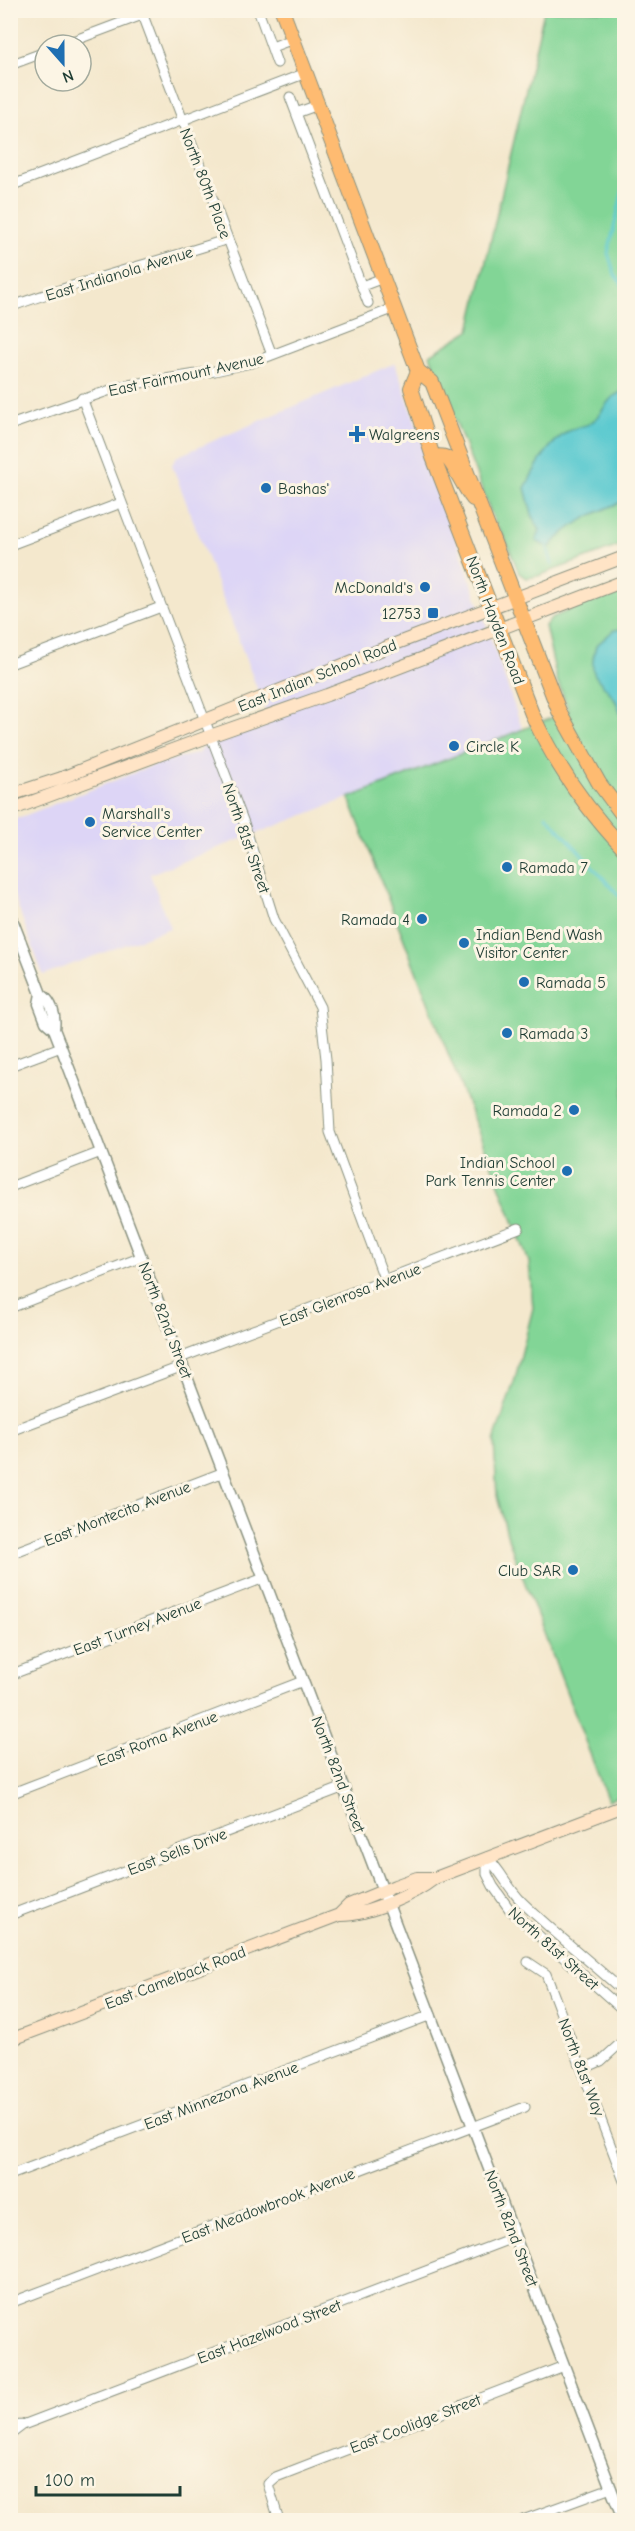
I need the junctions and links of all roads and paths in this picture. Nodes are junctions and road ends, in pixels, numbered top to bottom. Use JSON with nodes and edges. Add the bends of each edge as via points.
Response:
{"nodes":[{"id":1,"x":258,"y":10,"type":"edge"},
{"id":2,"x":282,"y":10,"type":"edge"},
{"id":3,"x":142,"y":13,"type":"edge"},
{"id":4,"x":92,"y":33,"type":"edge"},
{"id":5,"x":293,"y":39,"type":"junction"},
{"id":6,"x":272,"y":47,"type":"junction"},
{"id":7,"x":33,"y":56,"type":"edge"},
{"id":8,"x":278,"y":63,"type":"dead end"},
{"id":9,"x":10,"y":65,"type":"edge"},
{"id":10,"x":306,"y":73,"type":"junction"},
{"id":11,"x":290,"y":97,"type":"dead end"},
{"id":12,"x":318,"y":105,"type":"junction"},
{"id":13,"x":296,"y":113,"type":"junction"},
{"id":14,"x":182,"y":120,"type":"junction"},
{"id":15,"x":10,"y":186,"type":"edge"},
{"id":16,"x":228,"y":239,"type":"junction"},
{"id":17,"x":383,"y":278,"type":"junction"},
{"id":18,"x":362,"y":286,"type":"junction"},
{"id":19,"x":369,"y":303,"type":"dead end"},
{"id":20,"x":10,"y":307,"type":"edge"},
{"id":21,"x":395,"y":308,"type":"junction"},
{"id":22,"x":272,"y":355,"type":"junction"},
{"id":23,"x":418,"y":371,"type":"junction"},
{"id":24,"x":82,"y":398,"type":"junction"},
{"id":25,"x":10,"y":425,"type":"edge"},
{"id":26,"x":433,"y":456,"type":"junction"},
{"id":27,"x":121,"y":503,"type":"junction"},
{"id":28,"x":484,"y":512,"type":"junction"},
{"id":29,"x":10,"y":545,"type":"edge"},
{"id":30,"x":624,"y":557,"type":"edge"},
{"id":31,"x":624,"y":581,"type":"edge"},
{"id":32,"x":516,"y":598,"type":"junction"},
{"id":33,"x":161,"y":606,"type":"junction"},
{"id":34,"x":490,"y":608,"type":"junction"},
{"id":35,"x":524,"y":619,"type":"junction"},
{"id":36,"x":499,"y":628,"type":"junction"},
{"id":37,"x":10,"y":664,"type":"edge"},
{"id":38,"x":204,"y":722,"type":"junction"},
{"id":39,"x":210,"y":735,"type":"junction"},
{"id":40,"x":10,"y":795,"type":"edge"},
{"id":41,"x":10,"y":810,"type":"edge"},
{"id":42,"x":624,"y":817,"type":"edge"},
{"id":43,"x":624,"y":849,"type":"edge"},
{"id":44,"x":10,"y":914,"type":"edge"},
{"id":45,"x":16,"y":942,"type":"edge"},
{"id":46,"x":61,"y":1047,"type":"junction"},
{"id":47,"x":10,"y":1066,"type":"edge"},
{"id":48,"x":101,"y":1152,"type":"junction"},
{"id":49,"x":10,"y":1186,"type":"edge"},
{"id":50,"x":519,"y":1228,"type":"dead end"},
{"id":51,"x":142,"y":1257,"type":"junction"},
{"id":52,"x":385,"y":1281,"type":"junction"},
{"id":53,"x":10,"y":1308,"type":"edge"},
{"id":54,"x":182,"y":1362,"type":"junction"},
{"id":55,"x":10,"y":1431,"type":"edge"},
{"id":56,"x":224,"y":1472,"type":"junction"},
{"id":57,"x":10,"y":1554,"type":"edge"},
{"id":58,"x":264,"y":1578,"type":"junction"},
{"id":59,"x":10,"y":1675,"type":"edge"},
{"id":60,"x":303,"y":1682,"type":"junction"},
{"id":61,"x":344,"y":1787,"type":"junction"},
{"id":62,"x":10,"y":1794,"type":"edge"},
{"id":63,"x":624,"y":1806,"type":"edge"},
{"id":64,"x":487,"y":1857,"type":"junction"},
{"id":65,"x":386,"y":1897,"type":"junction"},
{"id":66,"x":10,"y":1915,"type":"edge"},
{"id":67,"x":528,"y":1962,"type":"dead end"},
{"id":68,"x":624,"y":1992,"type":"edge"},
{"id":69,"x":624,"y":2011,"type":"edge"},
{"id":70,"x":431,"y":2015,"type":"junction"},
{"id":71,"x":10,"y":2040,"type":"edge"},
{"id":72,"x":624,"y":2040,"type":"edge"},
{"id":73,"x":583,"y":2069,"type":"junction"},
{"id":74,"x":525,"y":2107,"type":"dead end"},
{"id":75,"x":473,"y":2127,"type":"junction"},
{"id":76,"x":10,"y":2175,"type":"edge"},
{"id":77,"x":624,"y":2181,"type":"edge"},
{"id":78,"x":515,"y":2237,"type":"junction"},
{"id":79,"x":10,"y":2303,"type":"edge"},
{"id":80,"x":564,"y":2366,"type":"junction"},
{"id":81,"x":23,"y":2425,"type":"junction"},
{"id":82,"x":10,"y":2426,"type":"edge"},
{"id":83,"x":10,"y":2435,"type":"edge"},
{"id":84,"x":611,"y":2488,"type":"junction"},
{"id":85,"x":279,"y":2520,"type":"edge"},
{"id":86,"x":523,"y":2520,"type":"edge"},
{"id":87,"x":623,"y":2520,"type":"edge"}],
"edges":[{"from":1,"to":6,"type":"street"},
{"from":2,"to":5,"type":"main road","name":"North Hayden Road"},
{"from":3,"to":4,"type":"street"},
{"from":3,"to":14,"type":"street","name":"North 80th Place"},
{"from":5,"to":6,"type":"street"},
{"from":5,"to":10,"type":"main road","name":"North Hayden Road"},
{"from":6,"to":8,"type":"street"},
{"from":7,"to":9,"type":"street"},
{"from":10,"to":12,"type":"main road","name":"North Hayden Road"},
{"from":10,"to":14,"type":"street"},
{"from":11,"to":13,"type":"street"},
{"from":12,"to":13,"type":"street"},
{"from":12,"to":17,"type":"main road","name":"North Hayden Road"},
{"from":13,"to":18,"type":"street"},
{"from":14,"to":15,"type":"street"},
{"from":14,"to":16,"type":"street","name":"North 80th Place"},
{"from":16,"to":20,"type":"street","name":"East Indianola Avenue","via":[[63,287]]},
{"from":16,"to":22,"type":"street","name":"North 80th Place"},
{"from":17,"to":18,"type":"street"},
{"from":17,"to":21,"type":"main road","name":"North Hayden Road"},
{"from":18,"to":19,"type":"street"},
{"from":21,"to":22,"type":"street","name":"East Fairmount Avenue"},
{"from":21,"to":23,"type":"main road","name":"North Hayden Road"},
{"from":22,"to":24,"type":"street","name":"East Fairmount Avenue","via":[[215,371],[122,386]]},
{"from":23,"to":26,"type":"main road","name":"North Hayden Road","via":[[411,388]]},
{"from":23,"to":28,"type":"main road","name":"North Hayden Road","via":[[432,382]]},
{"from":24,"to":25,"type":"street","name":"East Fairmount Avenue"},
{"from":24,"to":27,"type":"street","name":"North 81st Street"},
{"from":26,"to":28,"type":"main road","via":[[448,459],[461,484]]},
{"from":26,"to":34,"type":"main road","name":"North Hayden Road"},
{"from":27,"to":29,"type":"street"},
{"from":27,"to":33,"type":"street","name":"North 81st Street"},
{"from":28,"to":32,"type":"main road","name":"North Hayden Road"},
{"from":30,"to":32,"type":"main road","name":"East Indian School Road"},
{"from":31,"to":35,"type":"main road","name":"East Indian School Road"},
{"from":32,"to":34,"type":"main road","name":"East Indian School Road"},
{"from":32,"to":35,"type":"main road","name":"North Hayden Road"},
{"from":33,"to":37,"type":"street"},
{"from":33,"to":38,"type":"street","name":"North 81st Street"},
{"from":34,"to":36,"type":"main road","name":"North Hayden Road"},
{"from":34,"to":38,"type":"main road","name":"East Indian School Road"},
{"from":35,"to":36,"type":"main road","name":"East Indian School Road"},
{"from":35,"to":42,"type":"main road","name":"North Hayden Road","via":[[574,742]]},
{"from":36,"to":39,"type":"main road","name":"East Indian School Road","via":[[327,695]]},
{"from":36,"to":43,"type":"main road","name":"North Hayden Road","via":[[543,737],[577,792]]},
{"from":38,"to":39,"type":"street","name":"North 81st Street"},
{"from":38,"to":40,"type":"main road","name":"East Indian School Road"},
{"from":39,"to":41,"type":"main road","name":"East Indian School Road"},
{"from":39,"to":52,"type":"street","name":"North 81st Street","via":[[251,842],[274,919],[320,1007],[330,1131]]},
{"from":44,"to":45,"type":"street","name":"North 82nd Street"},
{"from":45,"to":46,"type":"street","name":"North 82nd Street","via":[[41,994],[48,999]]},
{"from":46,"to":47,"type":"street"},
{"from":46,"to":48,"type":"street","name":"North 82nd Street"},
{"from":48,"to":49,"type":"street"},
{"from":48,"to":51,"type":"street","name":"North 82nd Street"},
{"from":50,"to":52,"type":"street","name":"East Glenrosa Avenue"},
{"from":51,"to":53,"type":"street"},
{"from":51,"to":54,"type":"street","name":"North 82nd Street"},
{"from":52,"to":54,"type":"street","name":"East Glenrosa Avenue"},
{"from":54,"to":55,"type":"street","name":"East Glenrosa Avenue"},
{"from":54,"to":56,"type":"street","name":"North 82nd Street"},
{"from":56,"to":57,"type":"street","name":"East Montecito Avenue"},
{"from":56,"to":58,"type":"street","name":"North 82nd Street"},
{"from":58,"to":59,"type":"street","name":"East Turney Avenue"},
{"from":58,"to":60,"type":"street","name":"North 82nd Street"},
{"from":60,"to":61,"type":"street","name":"North 82nd Street"},
{"from":60,"to":62,"type":"street","name":"East Roma Avenue"},
{"from":61,"to":65,"type":"street","name":"North 82nd Street"},
{"from":61,"to":66,"type":"street","name":"East Sells Drive"},
{"from":63,"to":64,"type":"main road","name":"East Camelback Road"},
{"from":64,"to":65,"type":"main road","name":"East Camelback Road","via":[[435,1878],[417,1878]]},
{"from":64,"to":68,"type":"street","name":"North 81st Street","via":[[520,1900]]},
{"from":64,"to":69,"type":"street","name":"North 81st Street","via":[[487,1874],[510,1910]]},
{"from":65,"to":70,"type":"street","name":"North 82nd Street"},
{"from":65,"to":71,"type":"main road","name":"East Camelback Road","via":[[350,1905],[339,1915]]},
{"from":67,"to":73,"type":"street","name":"North 81st Way","via":[[546,1974]]},
{"from":70,"to":75,"type":"street","name":"North 82nd Street"},
{"from":70,"to":76,"type":"street","name":"East Minnezona Avenue"},
{"from":72,"to":73,"type":"street","via":[[601,2061]]},
{"from":73,"to":77,"type":"street","name":"North 81st Way"},
{"from":74,"to":75,"type":"street","name":"East Meadowbrook Avenue"},
{"from":75,"to":78,"type":"street","name":"North 82nd Street"},
{"from":75,"to":79,"type":"street","name":"East Meadowbrook Avenue"},
{"from":78,"to":80,"type":"street","name":"North 82nd Street"},
{"from":78,"to":81,"type":"street","name":"East Hazelwood Street"},
{"from":80,"to":84,"type":"street","name":"North 82nd Street"},
{"from":80,"to":85,"type":"street","name":"East Coolidge Street","via":[[276,2477],[268,2484]]},
{"from":81,"to":82,"type":"street","name":"East Hazelwood Street"},
{"from":81,"to":83,"type":"street","name":"East Hazelwood Street"},
{"from":84,"to":86,"type":"street"},
{"from":84,"to":87,"type":"street","name":"North 82nd Street"}]}
